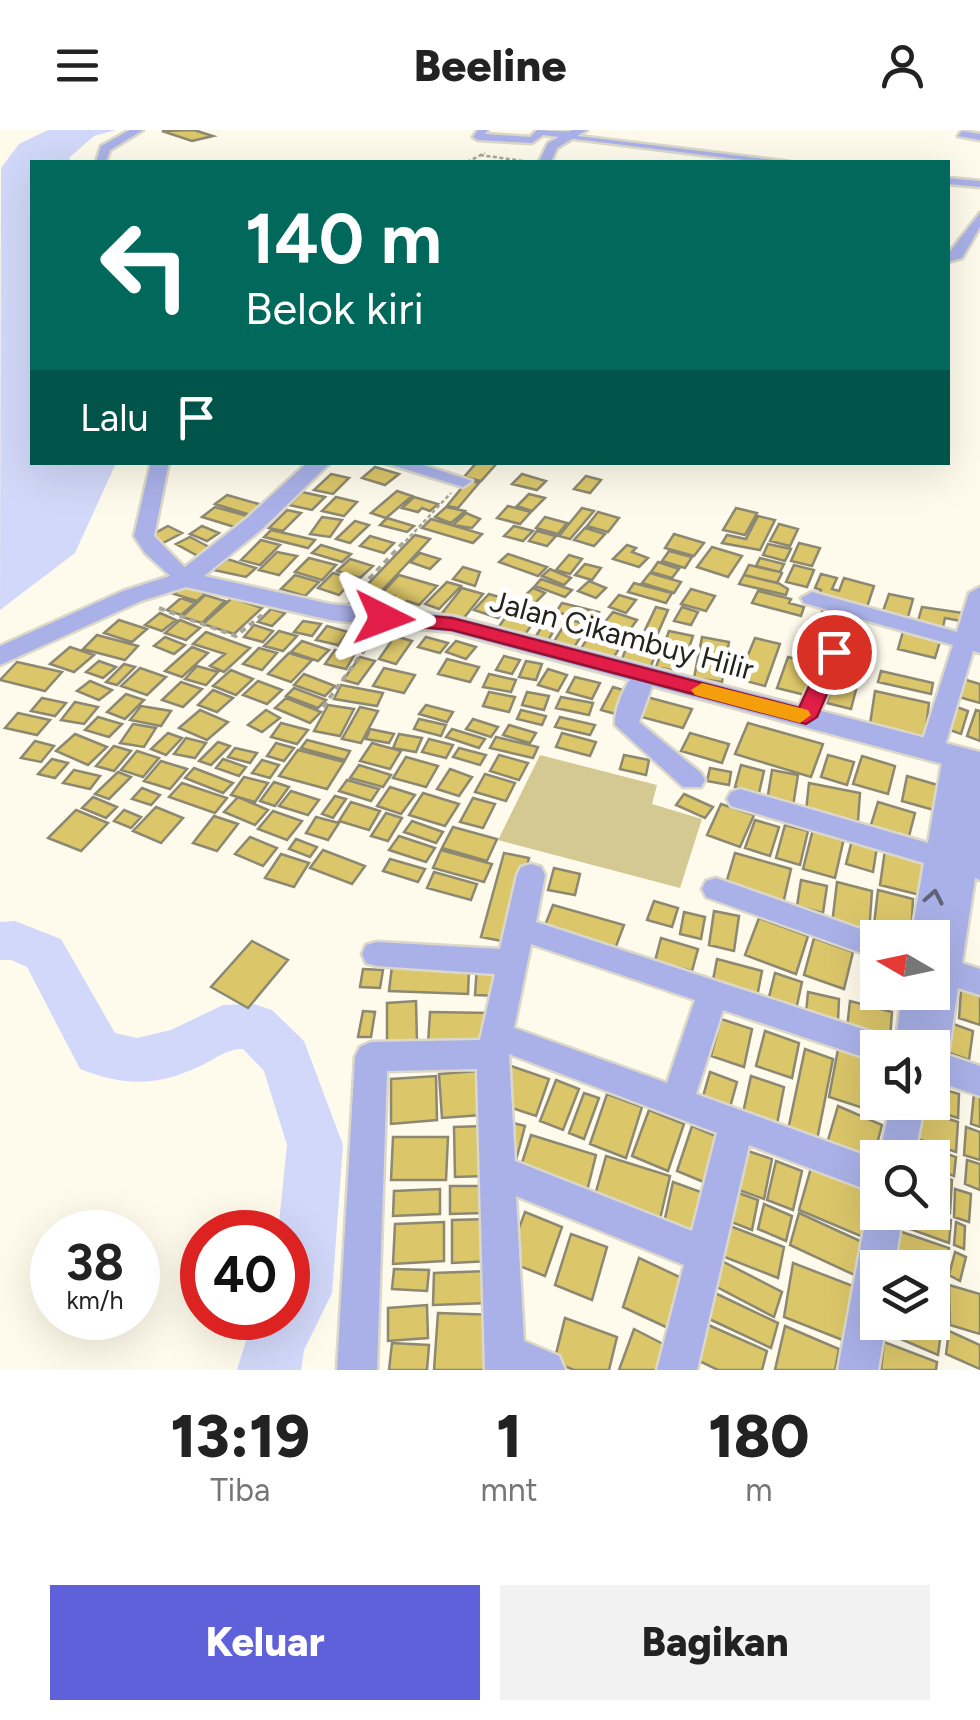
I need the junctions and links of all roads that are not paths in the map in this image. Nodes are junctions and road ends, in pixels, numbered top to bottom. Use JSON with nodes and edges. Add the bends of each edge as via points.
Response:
{"nodes":[{"id":1,"x":138,"y":130,"type":"edge"},
{"id":2,"x":482,"y":130,"type":"edge"},
{"id":3,"x":574,"y":134,"type":"edge"},
{"id":4,"x":962,"y":134,"type":"edge"},
{"id":5,"x":534,"y":136,"type":"edge"},
{"id":6,"x":980,"y":137,"type":"edge"},
{"id":7,"x":102,"y":160,"type":"edge"},
{"id":8,"x":546,"y":160,"type":"edge"},
{"id":9,"x":770,"y":160,"type":"edge"},
{"id":10,"x":950,"y":181,"type":"edge"},
{"id":11,"x":980,"y":184,"type":"edge"},
{"id":12,"x":971,"y":223,"type":"edge"},
{"id":13,"x":950,"y":258,"type":"edge"},
{"id":14,"x":159,"y":465,"type":"edge"},
{"id":15,"x":318,"y":465,"type":"edge"},
{"id":16,"x":402,"y":465,"type":"edge"},
{"id":17,"x":463,"y":481,"type":"road end"},
{"id":18,"x":185,"y":580,"type":"junction"},
{"id":19,"x":980,"y":594,"type":"edge"},
{"id":20,"x":812,"y":598,"type":"dead end"},
{"id":21,"x":973,"y":644,"type":"edge"},
{"id":22,"x":834,"y":652,"type":"dead end"},
{"id":23,"x":0,"y":656,"type":"edge"},
{"id":24,"x":644,"y":675,"type":"junction"},
{"id":25,"x":806,"y":717,"type":"junction"},
{"id":26,"x":956,"y":756,"type":"edge"},
{"id":27,"x":692,"y":780,"type":"dead end"},
{"id":28,"x":740,"y":799,"type":"dead end"},
{"id":29,"x":962,"y":863,"type":"edge"},
{"id":30,"x":531,"y":875,"type":"dead end"},
{"id":31,"x":716,"y":889,"type":"dead end"},
{"id":32,"x":935,"y":920,"type":"edge"},
{"id":33,"x":950,"y":921,"type":"edge"},
{"id":34,"x":860,"y":941,"type":"edge"},
{"id":35,"x":516,"y":945,"type":"junction"},
{"id":36,"x":378,"y":954,"type":"dead end"},
{"id":37,"x":950,"y":972,"type":"edge"},
{"id":38,"x":980,"y":982,"type":"edge"},
{"id":39,"x":712,"y":994,"type":"junction"},
{"id":40,"x":860,"y":1042,"type":"edge"},
{"id":41,"x":494,"y":1045,"type":"junction"},
{"id":42,"x":950,"y":1071,"type":"edge"},
{"id":43,"x":980,"y":1081,"type":"edge"},
{"id":44,"x":677,"y":1102,"type":"junction"},
{"id":45,"x":736,"y":1123,"type":"junction"},
{"id":46,"x":497,"y":1171,"type":"junction"},
{"id":47,"x":860,"y":1171,"type":"edge"},
{"id":48,"x":882,"y":1230,"type":"edge"},
{"id":49,"x":705,"y":1255,"type":"junction"},
{"id":50,"x":505,"y":1361,"type":"edge"},
{"id":51,"x":357,"y":1370,"type":"edge"},
{"id":52,"x":545,"y":1370,"type":"edge"},
{"id":53,"x":677,"y":1370,"type":"edge"},
{"id":54,"x":858,"y":1370,"type":"edge"}],
"edges":[{"from":1,"to":7,"type":"street","via":[[105,148]]},
{"from":2,"to":5,"type":"street","via":[[478,137]]},
{"from":3,"to":5,"type":"street"},
{"from":3,"to":8,"type":"street","via":[[552,146]]},
{"from":3,"to":9,"type":"street"},
{"from":4,"to":6,"type":"street"},
{"from":10,"to":11,"type":"street"},
{"from":12,"to":13,"type":"street","via":[[956,258]]},
{"from":14,"to":18,"type":"street","via":[[144,536]]},
{"from":15,"to":18,"type":"street"},
{"from":16,"to":17,"type":"street"},
{"from":18,"to":23,"type":"street","via":[[132,596]]},
{"from":18,"to":24,"type":"street","name":"Jalan Cikambuy Hilir","via":[[338,614],[452,624]]},
{"from":19,"to":21,"type":"street"},
{"from":20,"to":21,"type":"street"},
{"from":21,"to":26,"type":"street"},
{"from":22,"to":25,"type":"street"},
{"from":24,"to":25,"type":"street","name":"Jalan Cikambuy Hilir"},
{"from":24,"to":27,"type":"street","via":[[627,725]]},
{"from":25,"to":26,"type":"street","name":"Jalan Cikambuy Hilir"},
{"from":26,"to":29,"type":"street"},
{"from":28,"to":29,"type":"street"},
{"from":32,"to":29,"type":"street","one_way":true},
{"from":29,"to":33,"type":"street"},
{"from":30,"to":35,"type":"street"},
{"from":31,"to":34,"type":"street"},
{"from":35,"to":36,"type":"street"},
{"from":35,"to":39,"type":"street"},
{"from":35,"to":41,"type":"street"},
{"from":37,"to":38,"type":"street"},
{"from":39,"to":40,"type":"street"},
{"from":39,"to":44,"type":"street"},
{"from":41,"to":44,"type":"street"},
{"from":41,"to":46,"type":"street"},
{"from":41,"to":51,"type":"street","via":[[371,1057]]},
{"from":42,"to":43,"type":"street"},
{"from":44,"to":45,"type":"street"},
{"from":45,"to":47,"type":"street"},
{"from":45,"to":49,"type":"street"},
{"from":46,"to":49,"type":"street"},
{"from":46,"to":50,"type":"street"},
{"from":48,"to":54,"type":"street"},
{"from":49,"to":53,"type":"street"},
{"from":50,"to":52,"type":"street"}]}
